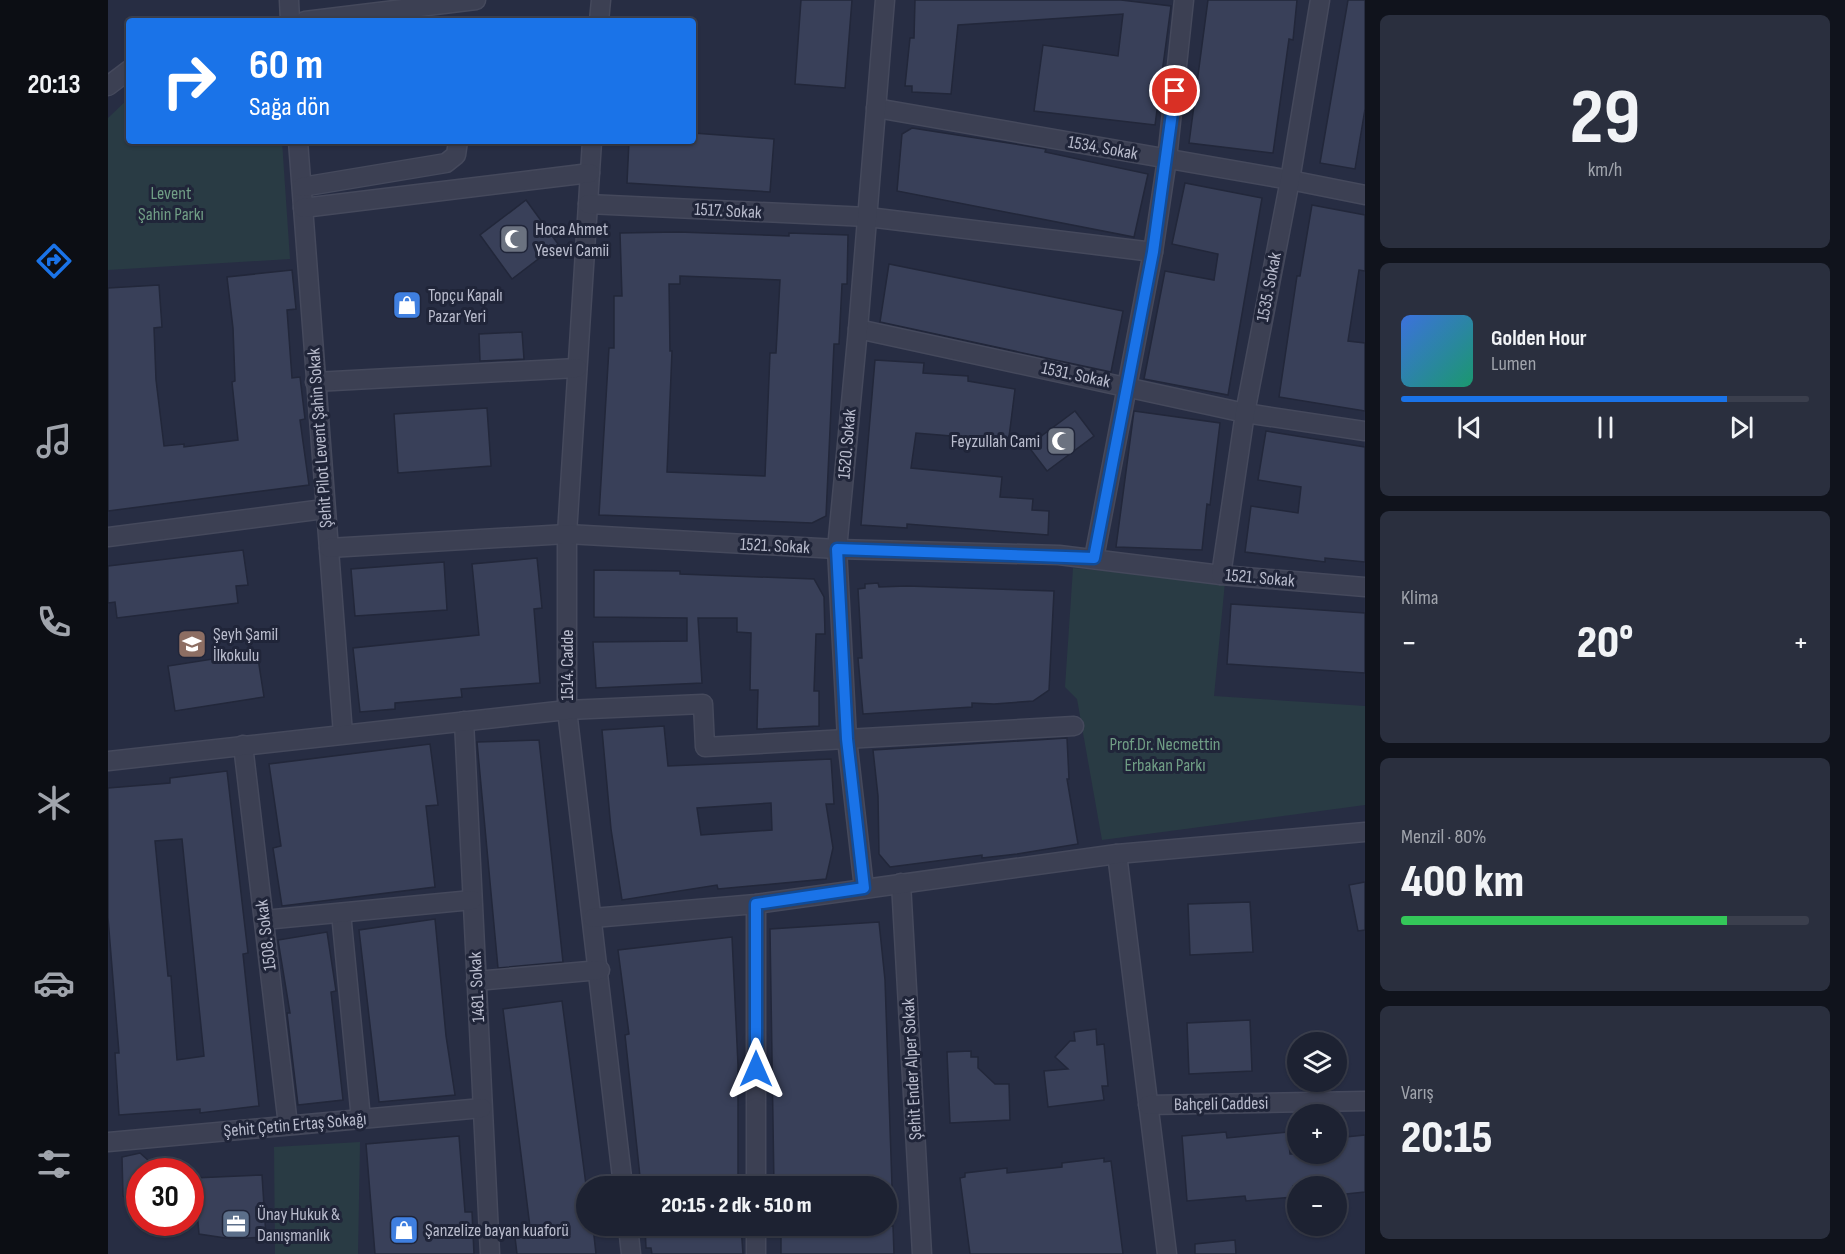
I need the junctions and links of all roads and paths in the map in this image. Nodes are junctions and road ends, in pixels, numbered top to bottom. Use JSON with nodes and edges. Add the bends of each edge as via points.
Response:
{"nodes":[{"id":1,"x":289,"y":0,"type":"edge"},
{"id":2,"x":476,"y":0,"type":"edge"},
{"id":3,"x":601,"y":0,"type":"edge"},
{"id":4,"x":885,"y":0,"type":"edge"},
{"id":5,"x":1184,"y":0,"type":"edge"},
{"id":6,"x":1320,"y":0,"type":"edge"},
{"id":7,"x":447,"y":12,"type":"edge"},
{"id":8,"x":290,"y":18,"type":"edge"},
{"id":9,"x":352,"y":18,"type":"edge"},
{"id":10,"x":599,"y":18,"type":"edge"},
{"id":11,"x":126,"y":72,"type":"edge"},
{"id":12,"x":108,"y":86,"type":"edge"},
{"id":13,"x":876,"y":108,"type":"junction"},
{"id":14,"x":298,"y":144,"type":"edge"},
{"id":15,"x":458,"y":144,"type":"edge"},
{"id":16,"x":592,"y":144,"type":"edge"},
{"id":17,"x":1167,"y":159,"type":"junction"},
{"id":18,"x":590,"y":173,"type":"junction"},
{"id":19,"x":1290,"y":180,"type":"junction"},
{"id":20,"x":302,"y":187,"type":"junction"},
{"id":21,"x":1365,"y":195,"type":"edge"},
{"id":22,"x":588,"y":204,"type":"junction"},
{"id":23,"x":303,"y":208,"type":"junction"},
{"id":24,"x":868,"y":217,"type":"junction"},
{"id":25,"x":1153,"y":252,"type":"junction"},
{"id":26,"x":858,"y":329,"type":"junction"},
{"id":27,"x":577,"y":368,"type":"junction"},
{"id":28,"x":315,"y":382,"type":"junction"},
{"id":29,"x":1127,"y":386,"type":"junction"},
{"id":30,"x":1245,"y":413,"type":"junction"},
{"id":31,"x":1365,"y":430,"type":"edge"},
{"id":32,"x":324,"y":509,"type":"junction"},
{"id":33,"x":567,"y":534,"type":"junction"},
{"id":34,"x":108,"y":537,"type":"edge"},
{"id":35,"x":329,"y":548,"type":"junction"},
{"id":36,"x":837,"y":549,"type":"junction"},
{"id":37,"x":1094,"y":558,"type":"junction"},
{"id":38,"x":1221,"y":575,"type":"junction"},
{"id":39,"x":1365,"y":587,"type":"edge"},
{"id":40,"x":567,"y":710,"type":"junction"},
{"id":41,"x":464,"y":721,"type":"junction"},
{"id":42,"x":1074,"y":726,"type":"dead end"},
{"id":43,"x":343,"y":734,"type":"junction"},
{"id":44,"x":847,"y":739,"type":"junction"},
{"id":45,"x":243,"y":745,"type":"junction"},
{"id":46,"x":108,"y":761,"type":"edge"},
{"id":47,"x":1365,"y":832,"type":"edge"},
{"id":48,"x":1117,"y":854,"type":"junction"},
{"id":49,"x":901,"y":883,"type":"junction"},
{"id":50,"x":864,"y":888,"type":"junction"},
{"id":51,"x":472,"y":900,"type":"junction"},
{"id":52,"x":756,"y":904,"type":"junction"},
{"id":53,"x":341,"y":913,"type":"junction"},
{"id":54,"x":593,"y":918,"type":"junction"},
{"id":55,"x":264,"y":920,"type":"junction"},
{"id":56,"x":600,"y":970,"type":"junction"},
{"id":57,"x":476,"y":981,"type":"junction"},
{"id":58,"x":1365,"y":1101,"type":"edge"},
{"id":59,"x":1148,"y":1105,"type":"junction"},
{"id":60,"x":482,"y":1108,"type":"junction"},
{"id":61,"x":361,"y":1119,"type":"junction"},
{"id":62,"x":288,"y":1125,"type":"junction"},
{"id":63,"x":108,"y":1142,"type":"edge"},
{"id":64,"x":622,"y":1176,"type":"edge"},
{"id":65,"x":756,"y":1176,"type":"edge"},
{"id":66,"x":629,"y":1236,"type":"edge"},
{"id":67,"x":756,"y":1236,"type":"edge"},
{"id":68,"x":489,"y":1254,"type":"edge"},
{"id":69,"x":631,"y":1254,"type":"edge"},
{"id":70,"x":756,"y":1254,"type":"edge"},
{"id":71,"x":922,"y":1254,"type":"edge"},
{"id":72,"x":1167,"y":1254,"type":"edge"}],
"edges":[{"from":1,"to":8,"type":"street"},
{"from":2,"to":7,"type":"street"},
{"from":3,"to":10,"type":"street"},
{"from":4,"to":13,"type":"street","name":"1520. Sokak"},
{"from":5,"to":17,"type":"street"},
{"from":6,"to":19,"type":"street","name":"1535. Sokak"},
{"from":7,"to":9,"type":"street"},
{"from":11,"to":12,"type":"street"},
{"from":13,"to":17,"type":"street","name":"1534. Sokak"},
{"from":13,"to":24,"type":"street","name":"1520. Sokak"},
{"from":14,"to":20,"type":"street","name":"Şehit Pilot Levent Şahin Sokak"},
{"from":15,"to":20,"type":"street","via":[[456,155],[446,163]]},
{"from":16,"to":18,"type":"street","name":"1514. Cadde"},
{"from":17,"to":19,"type":"street","name":"1534. Sokak"},
{"from":17,"to":25,"type":"street"},
{"from":18,"to":22,"type":"street","name":"1514. Cadde"},
{"from":18,"to":23,"type":"street"},
{"from":19,"to":21,"type":"street","name":"1534. Sokak"},
{"from":19,"to":30,"type":"street","name":"1535. Sokak"},
{"from":20,"to":23,"type":"street","name":"Şehit Pilot Levent Şahin Sokak"},
{"from":22,"to":24,"type":"street","name":"1517. Sokak"},
{"from":22,"to":27,"type":"street","name":"1514. Cadde"},
{"from":23,"to":28,"type":"street","name":"Şehit Pilot Levent Şahin Sokak"},
{"from":24,"to":25,"type":"street","name":"1517. Sokak"},
{"from":24,"to":26,"type":"street","name":"1520. Sokak"},
{"from":25,"to":29,"type":"street"},
{"from":26,"to":29,"type":"street","name":"1531. Sokak"},
{"from":26,"to":36,"type":"street","name":"1520. Sokak"},
{"from":27,"to":28,"type":"street"},
{"from":27,"to":33,"type":"street","name":"1514. Cadde"},
{"from":28,"to":32,"type":"street","name":"Şehit Pilot Levent Şahin Sokak"},
{"from":29,"to":30,"type":"street","name":"1531. Sokak"},
{"from":29,"to":37,"type":"street"},
{"from":30,"to":31,"type":"street","name":"1531. Sokak"},
{"from":30,"to":38,"type":"street","name":"1535. Sokak"},
{"from":32,"to":34,"type":"street"},
{"from":32,"to":35,"type":"street","name":"Şehit Pilot Levent Şahin Sokak"},
{"from":33,"to":35,"type":"street","name":"1521. Sokak"},
{"from":33,"to":36,"type":"street","name":"1521. Sokak"},
{"from":33,"to":40,"type":"street","name":"1514. Cadde"},
{"from":35,"to":43,"type":"street","name":"Şehit Pilot Levent Şahin Sokak"},
{"from":36,"to":37,"type":"street","name":"1521. Sokak"},
{"from":36,"to":44,"type":"street","name":"1520. Sokak"},
{"from":37,"to":38,"type":"street","name":"1521. Sokak"},
{"from":38,"to":39,"type":"street","name":"1521. Sokak"},
{"from":40,"to":41,"type":"street"},
{"from":40,"to":44,"type":"street","via":[[703,704],[705,747]]},
{"from":40,"to":54,"type":"street","name":"1514. Cadde"},
{"from":41,"to":43,"type":"street"},
{"from":41,"to":51,"type":"street","name":"1481. Sokak"},
{"from":42,"to":44,"type":"street"},
{"from":43,"to":45,"type":"street"},
{"from":44,"to":50,"type":"street","name":"1520. Sokak"},
{"from":45,"to":46,"type":"street"},
{"from":45,"to":55,"type":"street","name":"1508. Sokak"},
{"from":47,"to":48,"type":"street"},
{"from":48,"to":49,"type":"street"},
{"from":48,"to":59,"type":"street"},
{"from":49,"to":50,"type":"street"},
{"from":49,"to":71,"type":"street","name":"Şehit Ender Alper Sokak"},
{"from":50,"to":52,"type":"street"},
{"from":51,"to":53,"type":"street"},
{"from":51,"to":57,"type":"street","name":"1481. Sokak"},
{"from":52,"to":54,"type":"street"},
{"from":52,"to":65,"type":"street"},
{"from":53,"to":55,"type":"street"},
{"from":53,"to":61,"type":"street"},
{"from":54,"to":56,"type":"street","name":"1514. Cadde"},
{"from":55,"to":62,"type":"street","name":"1508. Sokak"},
{"from":56,"to":57,"type":"street"},
{"from":56,"to":64,"type":"street","name":"1514. Cadde"},
{"from":57,"to":60,"type":"street","name":"1481. Sokak"},
{"from":58,"to":59,"type":"street","name":"Bahçeli Caddesi"},
{"from":59,"to":72,"type":"street"},
{"from":60,"to":61,"type":"street","name":"Şehit Çetin Ertaş Sokağı"},
{"from":60,"to":68,"type":"street","name":"1481. Sokak"},
{"from":61,"to":62,"type":"street","name":"Şehit Çetin Ertaş Sokağı"},
{"from":62,"to":63,"type":"street","name":"Şehit Çetin Ertaş Sokağı"},
{"from":66,"to":69,"type":"street"},
{"from":67,"to":70,"type":"street"}]}
